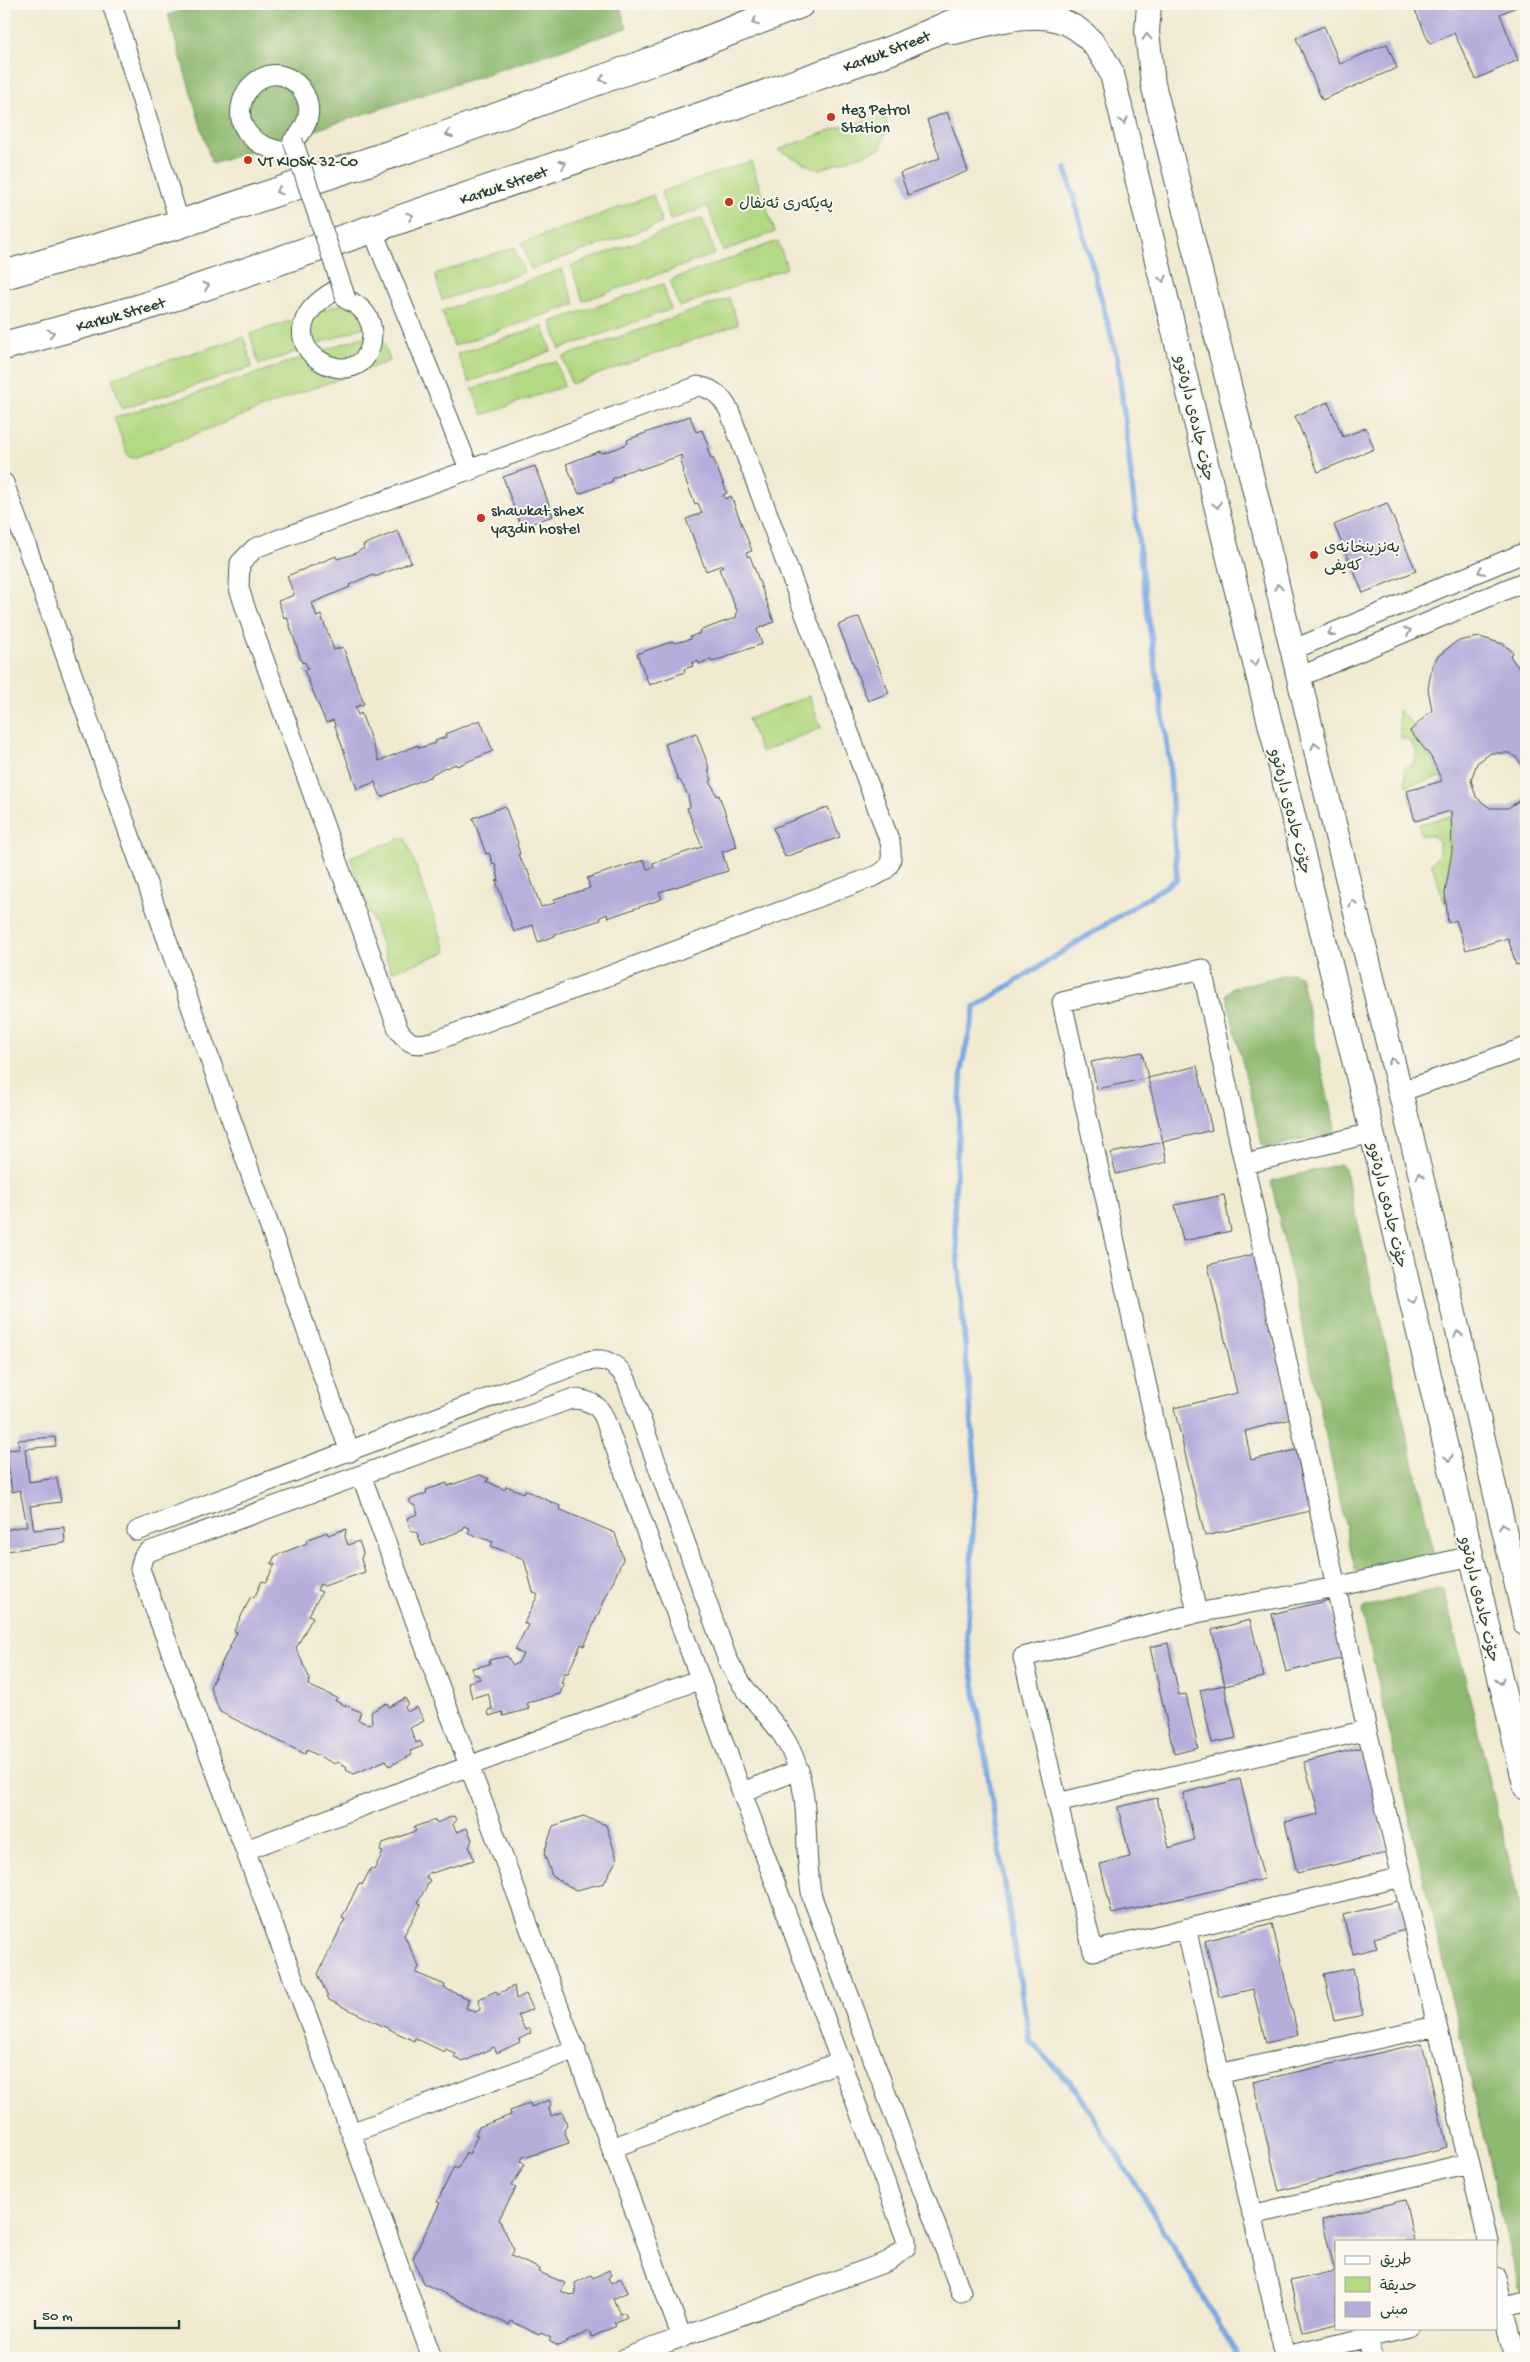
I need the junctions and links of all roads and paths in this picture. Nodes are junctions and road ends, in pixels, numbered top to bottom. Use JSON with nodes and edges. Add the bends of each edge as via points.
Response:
{"nodes":[{"id":1,"x":112,"y":4,"type":"edge"},
{"id":2,"x":800,"y":4,"type":"edge"},
{"id":3,"x":997,"y":4,"type":"edge"},
{"id":4,"x":1149,"y":4,"type":"edge"},
{"id":5,"x":903,"y":45,"type":"junction"},
{"id":6,"x":286,"y":152,"type":"dead end"},
{"id":7,"x":180,"y":224,"type":"junction"},
{"id":8,"x":372,"y":229,"type":"junction"},
{"id":9,"x":1194,"y":243,"type":"junction"},
{"id":10,"x":1157,"y":253,"type":"junction"},
{"id":11,"x":4,"y":275,"type":"edge"},
{"id":12,"x":336,"y":290,"type":"dead end"},
{"id":13,"x":4,"y":346,"type":"edge"},
{"id":14,"x":470,"y":471,"type":"junction"},
{"id":15,"x":4,"y":483,"type":"edge"},
{"id":16,"x":1526,"y":552,"type":"edge"},
{"id":17,"x":1526,"y":581,"type":"edge"},
{"id":18,"x":1367,"y":619,"type":"junction"},
{"id":19,"x":1378,"y":644,"type":"junction"},
{"id":20,"x":1292,"y":650,"type":"junction"},
{"id":21,"x":1299,"y":677,"type":"junction"},
{"id":22,"x":1526,"y":1047,"type":"edge"},
{"id":23,"x":1400,"y":1092,"type":"junction"},
{"id":24,"x":1372,"y":1133,"type":"junction"},
{"id":25,"x":1245,"y":1164,"type":"junction"},
{"id":26,"x":1467,"y":1371,"type":"junction"},
{"id":27,"x":1431,"y":1380,"type":"junction"},
{"id":28,"x":350,"y":1452,"type":"junction"},
{"id":29,"x":361,"y":1476,"type":"junction"},
{"id":30,"x":136,"y":1531,"type":"dead end"},
{"id":31,"x":1471,"y":1556,"type":"junction"},
{"id":32,"x":1336,"y":1587,"type":"junction"},
{"id":33,"x":1197,"y":1613,"type":"junction"},
{"id":34,"x":1526,"y":1624,"type":"edge"},
{"id":35,"x":700,"y":1679,"type":"junction"},
{"id":36,"x":1367,"y":1730,"type":"junction"},
{"id":37,"x":470,"y":1765,"type":"junction"},
{"id":38,"x":799,"y":1770,"type":"junction"},
{"id":39,"x":1526,"y":1788,"type":"edge"},
{"id":40,"x":742,"y":1792,"type":"junction"},
{"id":41,"x":1057,"y":1803,"type":"junction"},
{"id":42,"x":246,"y":1850,"type":"junction"},
{"id":43,"x":1402,"y":1877,"type":"junction"},
{"id":44,"x":1186,"y":1928,"type":"junction"},
{"id":45,"x":1436,"y":2026,"type":"junction"},
{"id":46,"x":576,"y":2049,"type":"junction"},
{"id":47,"x":842,"y":2061,"type":"junction"},
{"id":48,"x":1218,"y":2074,"type":"junction"},
{"id":49,"x":351,"y":2133,"type":"junction"},
{"id":50,"x":612,"y":2148,"type":"junction"},
{"id":51,"x":1469,"y":2164,"type":"junction"},
{"id":52,"x":1252,"y":2214,"type":"junction"},
{"id":53,"x":1488,"y":2240,"type":"edge"},
{"id":54,"x":962,"y":2292,"type":"dead end"},
{"id":55,"x":1498,"y":2292,"type":"edge"},
{"id":56,"x":1526,"y":2302,"type":"edge"},
{"id":57,"x":1500,"y":2308,"type":"edge"},
{"id":58,"x":1402,"y":2330,"type":"edge"},
{"id":59,"x":682,"y":2338,"type":"junction"},
{"id":60,"x":1368,"y":2338,"type":"junction"},
{"id":61,"x":432,"y":2358,"type":"edge"},
{"id":62,"x":625,"y":2358,"type":"edge"},
{"id":63,"x":1372,"y":2358,"type":"edge"},
{"id":64,"x":1515,"y":2358,"type":"edge"}],
"edges":[{"from":1,"to":7,"type":"street"},
{"from":2,"to":7,"type":"highway","one_way":true,"via":[[667,56],[422,144]]},
{"from":3,"to":5,"type":"highway","name":"Karkuk Street"},
{"from":9,"to":4,"type":"main road","one_way":true,"via":[[1153,84],[1147,32]]},
{"from":8,"to":5,"type":"highway","name":"Karkuk Street","one_way":true},
{"from":5,"to":10,"type":"main road","name":"جۆت جادەی دارەتوو","one_way":true,"via":[[1031,13],[1056,11],[1090,32],[1112,74]]},
{"from":6,"to":12,"type":"street","bridge":true,"via":[[269,150],[258,144],[243,126],[242,101],[257,81],[268,76],[279,75],[297,83],[307,100],[308,119],[303,132],[293,141],[346,299],[367,315],[371,328],[367,353],[352,366],[341,369],[329,368],[318,362],[304,342],[303,329],[305,317],[312,307]]},
{"from":7,"to":11,"type":"highway"},
{"from":13,"to":8,"type":"highway","name":"Karkuk Street","one_way":true,"via":[[141,308]]},
{"from":8,"to":14,"type":"street"},
{"from":9,"to":10,"type":"main road"},
{"from":20,"to":9,"type":"main road","one_way":true},
{"from":10,"to":24,"type":"main road","name":"جۆت جادەی دارەتوو","one_way":true,"via":[[1231,567]]},
{"from":14,"to":14,"type":"street","via":[[255,548],[240,563],[238,574],[246,610],[394,1020],[405,1040],[415,1044],[435,1041],[884,872],[892,860],[890,842],[722,398],[698,386]]},
{"from":15,"to":28,"type":"street"},
{"from":16,"to":18,"type":"street","one_way":true},
{"from":19,"to":17,"type":"street","one_way":true},
{"from":18,"to":19,"type":"street"},
{"from":18,"to":20,"type":"street","one_way":true},
{"from":19,"to":21,"type":"street"},
{"from":20,"to":21,"type":"main road"},
{"from":23,"to":21,"type":"main road","one_way":true},
{"from":22,"to":23,"type":"street"},
{"from":26,"to":23,"type":"main road","one_way":true},
{"from":24,"to":25,"type":"street"},
{"from":24,"to":27,"type":"main road","name":"جۆت جادەی دارەتوو","one_way":true},
{"from":25,"to":32,"type":"street"},
{"from":25,"to":33,"type":"street","via":[[1202,969],[1062,1002]]},
{"from":26,"to":27,"type":"main road"},
{"from":34,"to":26,"type":"main road","one_way":true},
{"from":27,"to":31,"type":"main road","name":"جۆت جادەی دارەتوو","one_way":true},
{"from":28,"to":30,"type":"street"},
{"from":28,"to":38,"type":"street","via":[[525,1382],[584,1362],[601,1359],[617,1366],[627,1381],[728,1658],[747,1691],[783,1736]]},
{"from":29,"to":35,"type":"street","via":[[563,1400],[579,1398],[597,1406],[604,1417]]},
{"from":29,"to":37,"type":"street"},
{"from":29,"to":42,"type":"street","via":[[148,1552],[141,1561],[140,1569]]},
{"from":31,"to":32,"type":"street"},
{"from":31,"to":39,"type":"main road","name":"جۆت جادەی دارەتوو","one_way":true},
{"from":32,"to":33,"type":"street"},
{"from":32,"to":36,"type":"street"},
{"from":33,"to":41,"type":"street","via":[[1022,1656]]},
{"from":35,"to":37,"type":"street"},
{"from":35,"to":40,"type":"street"},
{"from":36,"to":41,"type":"street"},
{"from":36,"to":43,"type":"street"},
{"from":37,"to":42,"type":"street"},
{"from":37,"to":46,"type":"street"},
{"from":38,"to":40,"type":"street"},
{"from":38,"to":54,"type":"street","via":[[806,1802],[806,1855],[812,1897]]},
{"from":40,"to":47,"type":"street"},
{"from":41,"to":44,"type":"street","via":[[1093,1951]]},
{"from":42,"to":49,"type":"street"},
{"from":43,"to":44,"type":"street"},
{"from":43,"to":45,"type":"street"},
{"from":44,"to":48,"type":"street"},
{"from":45,"to":48,"type":"street"},
{"from":45,"to":51,"type":"street"},
{"from":46,"to":49,"type":"street"},
{"from":46,"to":50,"type":"street"},
{"from":47,"to":50,"type":"street"},
{"from":47,"to":59,"type":"street","via":[[900,2219],[906,2246],[889,2261]]},
{"from":48,"to":52,"type":"street"},
{"from":49,"to":61,"type":"street"},
{"from":50,"to":59,"type":"street"},
{"from":51,"to":52,"type":"street"},
{"from":51,"to":53,"type":"street"},
{"from":52,"to":60,"type":"street","via":[[1285,2356]]},
{"from":55,"to":57,"type":"street"},
{"from":56,"to":57,"type":"street"},
{"from":57,"to":64,"type":"street"},
{"from":58,"to":60,"type":"street"},
{"from":59,"to":62,"type":"street"},
{"from":60,"to":63,"type":"street"}]}
